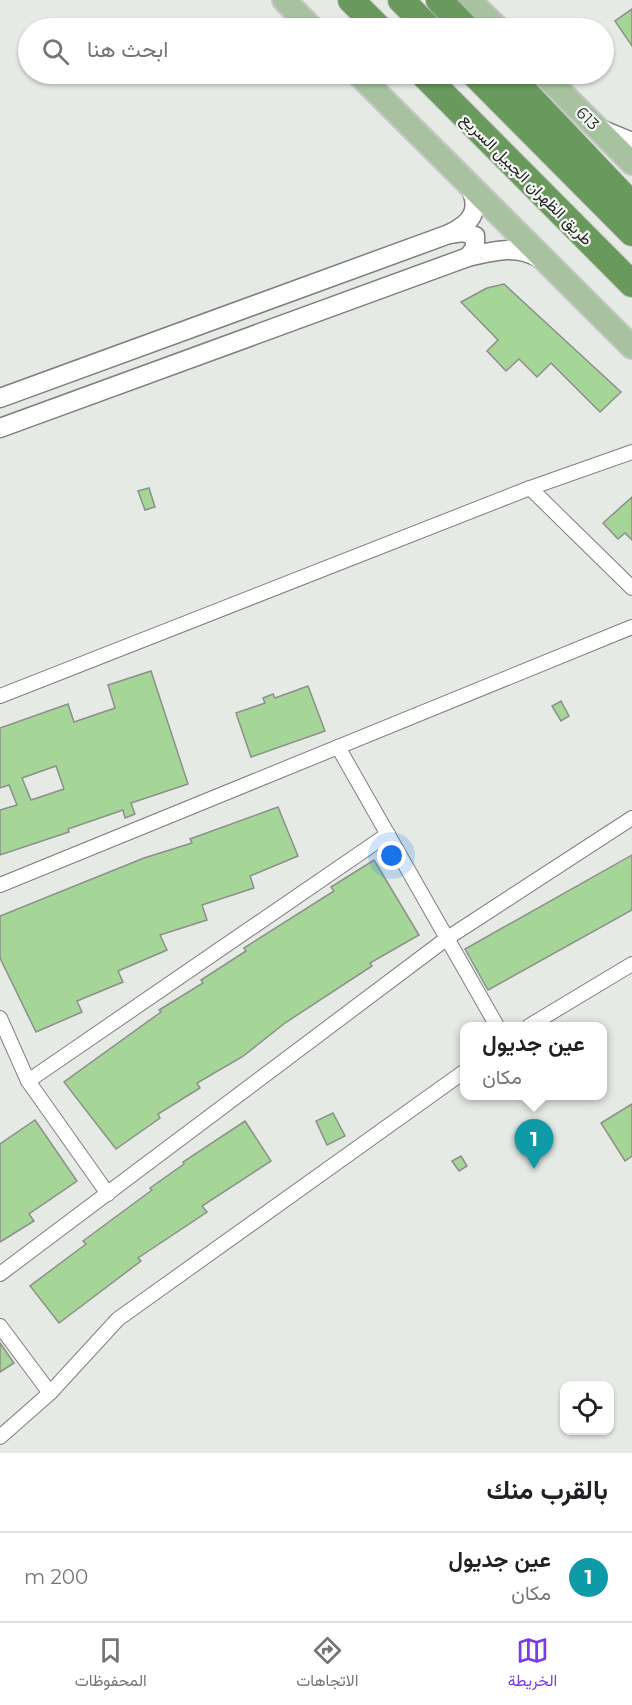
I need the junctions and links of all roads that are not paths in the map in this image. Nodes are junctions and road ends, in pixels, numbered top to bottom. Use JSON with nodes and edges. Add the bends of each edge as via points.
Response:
{"nodes":[{"id":1,"x":284,"y":0,"type":"edge"},
{"id":2,"x":351,"y":0,"type":"edge"},
{"id":3,"x":401,"y":0,"type":"edge"},
{"id":4,"x":439,"y":0,"type":"edge"},
{"id":5,"x":469,"y":0,"type":"edge"},
{"id":6,"x":302,"y":18,"type":"edge"},
{"id":7,"x":369,"y":18,"type":"edge"},
{"id":8,"x":419,"y":18,"type":"edge"},
{"id":9,"x":456,"y":18,"type":"edge"},
{"id":10,"x":488,"y":18,"type":"edge"},
{"id":11,"x":368,"y":84,"type":"edge"},
{"id":12,"x":433,"y":84,"type":"edge"},
{"id":13,"x":484,"y":84,"type":"edge"},
{"id":14,"x":517,"y":84,"type":"edge"},
{"id":15,"x":553,"y":84,"type":"edge"},
{"id":16,"x":598,"y":128,"type":"junction"},
{"id":17,"x":632,"y":142,"type":"edge"},
{"id":18,"x":632,"y":163,"type":"edge"},
{"id":19,"x":466,"y":180,"type":"junction"},
{"id":20,"x":632,"y":205,"type":"edge"},
{"id":21,"x":632,"y":233,"type":"edge"},
{"id":22,"x":449,"y":234,"type":"junction"},
{"id":23,"x":468,"y":257,"type":"junction"},
{"id":24,"x":552,"y":265,"type":"junction"},
{"id":25,"x":632,"y":284,"type":"edge"},
{"id":26,"x":632,"y":347,"type":"edge"},
{"id":27,"x":0,"y":398,"type":"edge"},
{"id":28,"x":0,"y":428,"type":"edge"},
{"id":29,"x":632,"y":452,"type":"edge"},
{"id":30,"x":530,"y":488,"type":"junction"},
{"id":31,"x":632,"y":588,"type":"edge"},
{"id":32,"x":632,"y":627,"type":"edge"},
{"id":33,"x":0,"y":696,"type":"edge"},
{"id":34,"x":338,"y":747,"type":"junction"},
{"id":35,"x":632,"y":818,"type":"edge"},
{"id":36,"x":388,"y":834,"type":"junction"},
{"id":37,"x":0,"y":885,"type":"edge"},
{"id":38,"x":446,"y":939,"type":"junction"},
{"id":39,"x":632,"y":964,"type":"edge"},
{"id":40,"x":0,"y":1018,"type":"edge"},
{"id":41,"x":495,"y":1022,"type":"edge"},
{"id":42,"x":536,"y":1022,"type":"edge"},
{"id":43,"x":460,"y":1075,"type":"edge"},
{"id":44,"x":28,"y":1081,"type":"junction"},
{"id":45,"x":108,"y":1194,"type":"junction"},
{"id":46,"x":0,"y":1274,"type":"edge"},
{"id":47,"x":0,"y":1326,"type":"edge"},
{"id":48,"x":50,"y":1393,"type":"junction"},
{"id":49,"x":0,"y":1437,"type":"edge"}],
"edges":[{"from":1,"to":6,"type":"main road"},
{"from":2,"to":7,"type":"highway"},
{"from":3,"to":8,"type":"highway"},
{"from":4,"to":9,"type":"highway"},
{"from":5,"to":10,"type":"main road"},
{"from":11,"to":19,"type":"main road"},
{"from":12,"to":25,"type":"highway","name":"طريق الظهران الجبيل السريع"},
{"from":13,"to":21,"type":"highway"},
{"from":14,"to":20,"type":"highway"},
{"from":15,"to":16,"type":"main road","name":"613"},
{"from":16,"to":17,"type":"street"},
{"from":16,"to":18,"type":"main road","name":"613"},
{"from":19,"to":22,"type":"street","via":[[474,195],[474,212],[461,229]]},
{"from":19,"to":24,"type":"main road"},
{"from":22,"to":23,"type":"street","via":[[463,232],[475,236],[477,244]]},
{"from":22,"to":27,"type":"street"},
{"from":23,"to":24,"type":"street","via":[[511,248],[528,251]]},
{"from":23,"to":28,"type":"street"},
{"from":24,"to":26,"type":"main road"},
{"from":29,"to":30,"type":"street"},
{"from":30,"to":31,"type":"street"},
{"from":30,"to":33,"type":"street"},
{"from":32,"to":34,"type":"street"},
{"from":34,"to":36,"type":"street"},
{"from":34,"to":37,"type":"street"},
{"from":35,"to":38,"type":"street"},
{"from":36,"to":38,"type":"street"},
{"from":36,"to":44,"type":"street"},
{"from":38,"to":41,"type":"street"},
{"from":38,"to":45,"type":"street"},
{"from":39,"to":42,"type":"street"},
{"from":40,"to":44,"type":"street"},
{"from":43,"to":48,"type":"street","via":[[118,1319]]},
{"from":44,"to":45,"type":"street"},
{"from":45,"to":46,"type":"street"},
{"from":47,"to":48,"type":"street"},
{"from":48,"to":49,"type":"street"}]}
